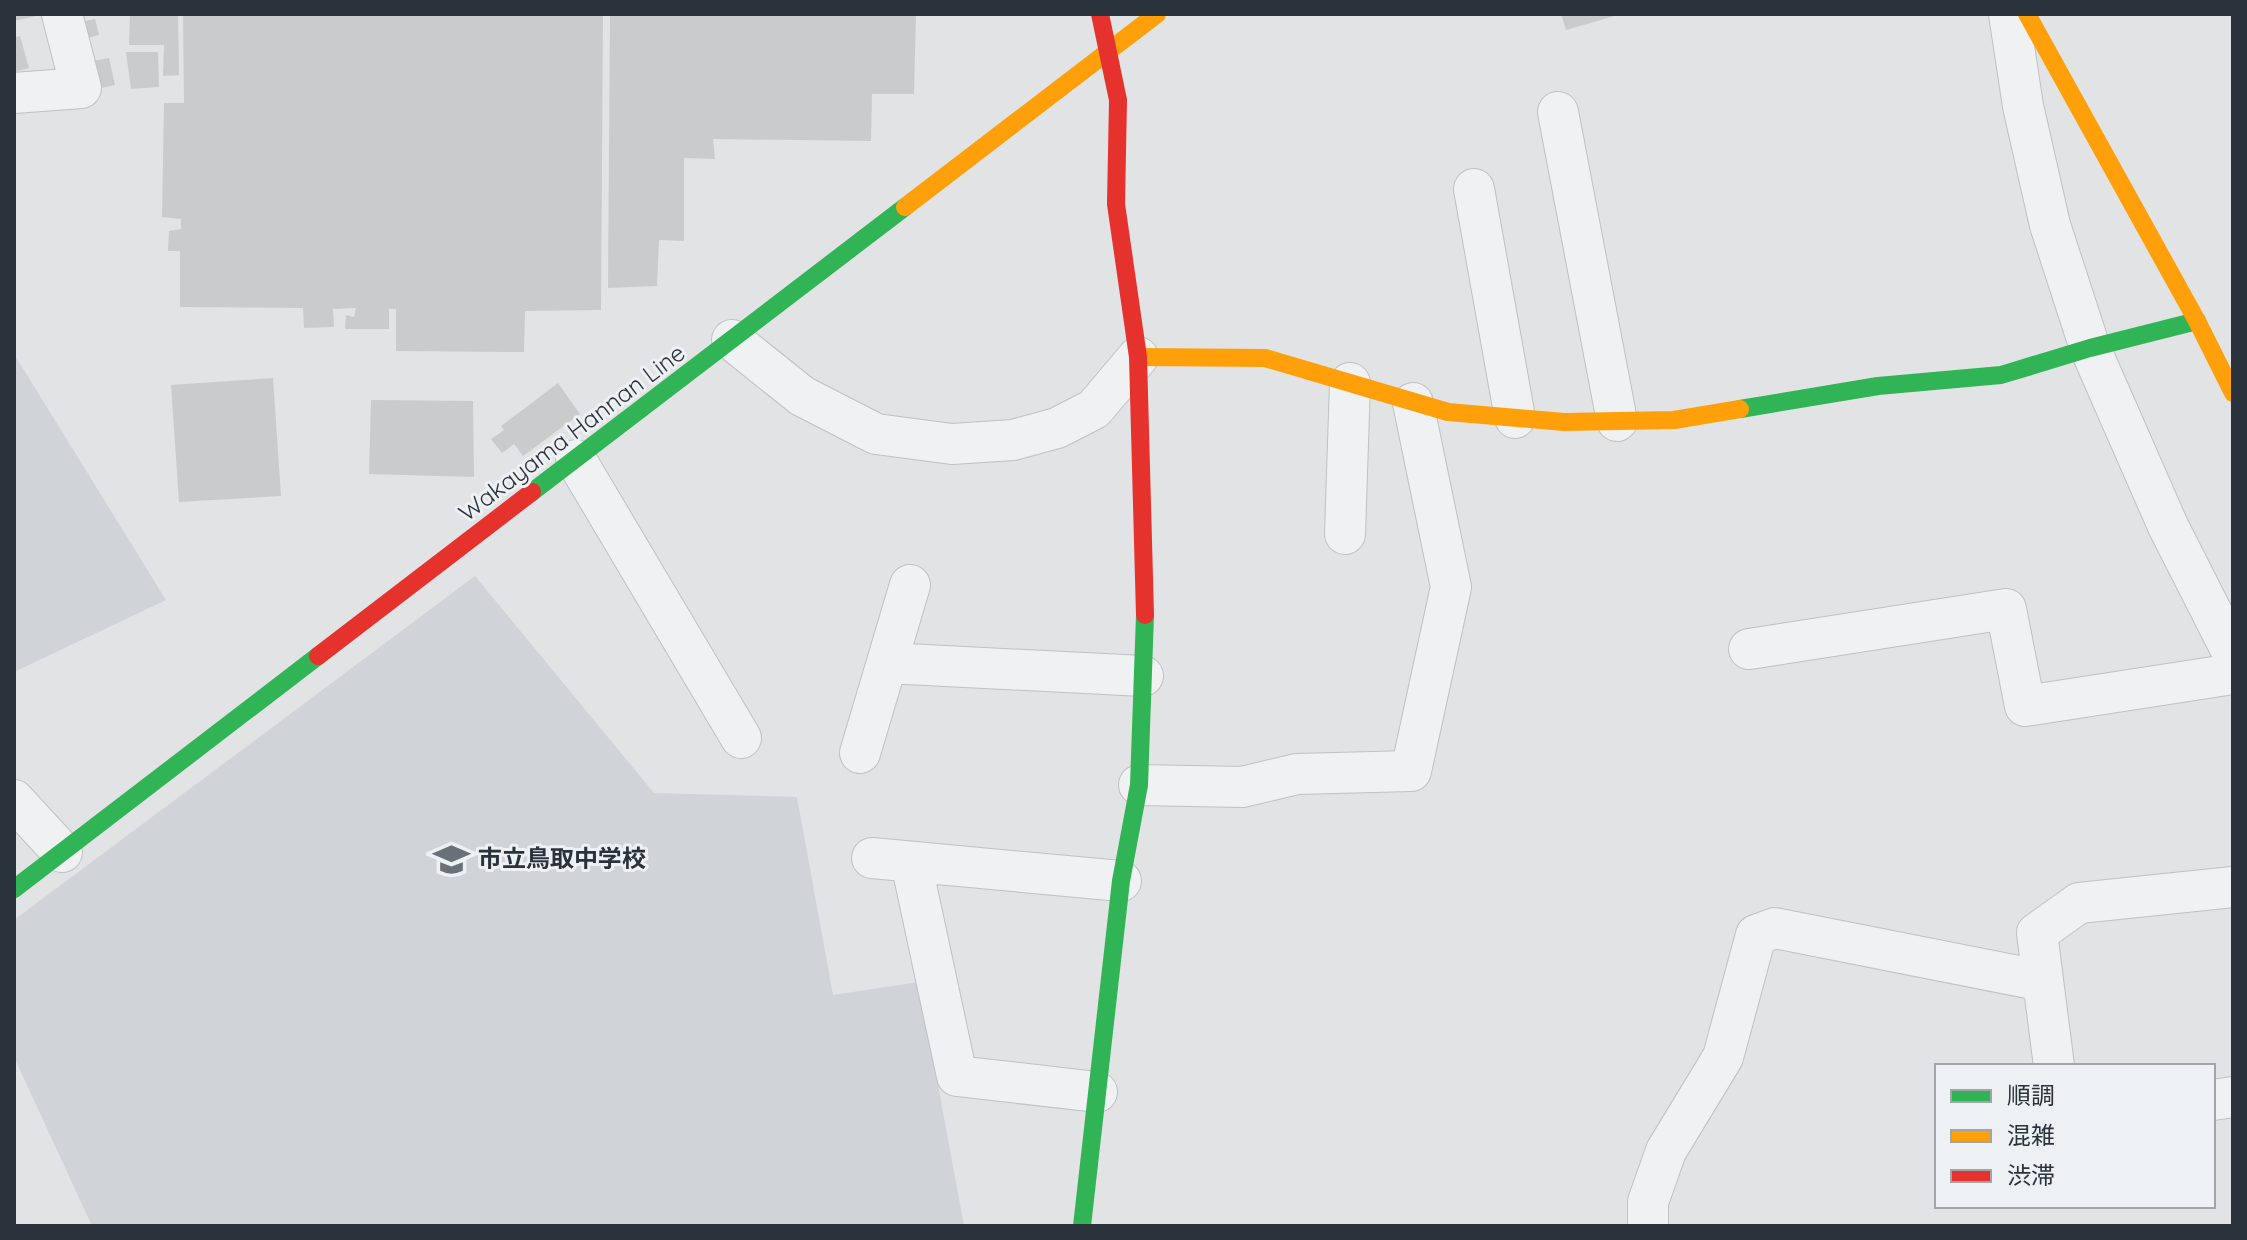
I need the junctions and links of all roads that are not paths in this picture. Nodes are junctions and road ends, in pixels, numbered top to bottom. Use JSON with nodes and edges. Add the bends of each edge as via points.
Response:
{"nodes":[{"id":1,"x":62,"y":14,"type":"edge"},
{"id":2,"x":1100,"y":14,"type":"edge"},
{"id":3,"x":1157,"y":14,"type":"edge"},
{"id":4,"x":2009,"y":14,"type":"edge"},
{"id":5,"x":2027,"y":14,"type":"edge"},
{"id":6,"x":1107,"y":54,"type":"junction"},
{"id":7,"x":14,"y":93,"type":"edge"},
{"id":8,"x":1558,"y":112,"type":"dead end"},
{"id":9,"x":1474,"y":189,"type":"dead end"},
{"id":10,"x":2197,"y":321,"type":"junction"},
{"id":11,"x":732,"y":340,"type":"junction"},
{"id":12,"x":2090,"y":348,"type":"junction"},
{"id":13,"x":1138,"y":357,"type":"junction"},
{"id":14,"x":1350,"y":383,"type":"junction"},
{"id":15,"x":2233,"y":393,"type":"edge"},
{"id":16,"x":1413,"y":403,"type":"junction"},
{"id":17,"x":1515,"y":418,"type":"junction"},
{"id":18,"x":1617,"y":421,"type":"junction"},
{"id":19,"x":576,"y":460,"type":"junction"},
{"id":20,"x":1345,"y":534,"type":"dead end"},
{"id":21,"x":910,"y":585,"type":"dead end"},
{"id":22,"x":1749,"y":649,"type":"dead end"},
{"id":23,"x":2233,"y":654,"type":"edge"},
{"id":24,"x":887,"y":663,"type":"junction"},
{"id":25,"x":2233,"y":674,"type":"edge"},
{"id":26,"x":1143,"y":676,"type":"junction"},
{"id":27,"x":741,"y":738,"type":"dead end"},
{"id":28,"x":860,"y":753,"type":"dead end"},
{"id":29,"x":1139,"y":785,"type":"junction"},
{"id":30,"x":14,"y":800,"type":"edge"},
{"id":31,"x":62,"y":852,"type":"junction"},
{"id":32,"x":872,"y":858,"type":"dead end"},
{"id":33,"x":911,"y":862,"type":"junction"},
{"id":34,"x":1121,"y":881,"type":"junction"},
{"id":35,"x":2233,"y":887,"type":"edge"},
{"id":36,"x":14,"y":889,"type":"edge"},
{"id":37,"x":2043,"y":981,"type":"junction"},
{"id":38,"x":2054,"y":1064,"type":"edge"},
{"id":39,"x":1097,"y":1092,"type":"junction"},
{"id":40,"x":1082,"y":1226,"type":"edge"},
{"id":41,"x":1648,"y":1226,"type":"edge"}],
"edges":[{"from":1,"to":7,"type":"street","via":[[81,88]]},
{"from":2,"to":6,"type":"street"},
{"from":3,"to":6,"type":"street","name":"Wakayama Hannan Line"},
{"from":4,"to":12,"type":"street","via":[[2050,225]]},
{"from":5,"to":10,"type":"street"},
{"from":6,"to":11,"type":"street","name":"Wakayama Hannan Line"},
{"from":6,"to":13,"type":"street","via":[[1118,100],[1116,204]]},
{"from":8,"to":18,"type":"street"},
{"from":9,"to":17,"type":"street"},
{"from":10,"to":12,"type":"street"},
{"from":10,"to":15,"type":"street"},
{"from":11,"to":13,"type":"street","via":[[802,396],[876,434],[952,444],[1013,440],[1057,428],[1094,409]]},
{"from":11,"to":19,"type":"street","name":"Wakayama Hannan Line"},
{"from":12,"to":18,"type":"street","via":[[2001,375],[1878,386],[1674,420]]},
{"from":12,"to":23,"type":"street","via":[[2168,526]]},
{"from":13,"to":14,"type":"street","via":[[1265,358]]},
{"from":13,"to":26,"type":"street","via":[[1146,590]]},
{"from":14,"to":16,"type":"street"},
{"from":14,"to":20,"type":"street"},
{"from":16,"to":17,"type":"street"},
{"from":16,"to":29,"type":"street","via":[[1451,587],[1411,771],[1297,774],[1242,787]]},
{"from":17,"to":18,"type":"street"},
{"from":19,"to":27,"type":"street"},
{"from":19,"to":31,"type":"street","name":"Wakayama Hannan Line"},
{"from":21,"to":24,"type":"street"},
{"from":22,"to":25,"type":"street","via":[[2006,609],[2025,706]]},
{"from":24,"to":26,"type":"street"},
{"from":24,"to":28,"type":"street"},
{"from":26,"to":29,"type":"street"},
{"from":29,"to":34,"type":"street"},
{"from":30,"to":31,"type":"street"},
{"from":31,"to":36,"type":"street","name":"Wakayama Hannan Line"},
{"from":32,"to":33,"type":"street"},
{"from":33,"to":34,"type":"street"},
{"from":33,"to":39,"type":"street","via":[[957,1076]]},
{"from":34,"to":39,"type":"street"},
{"from":35,"to":37,"type":"street","via":[[2079,903],[2037,933]]},
{"from":37,"to":38,"type":"street"},
{"from":37,"to":41,"type":"street","via":[[1775,928],[1756,935],[1723,1057],[1666,1151],[1648,1202]]},
{"from":39,"to":40,"type":"street"}]}
